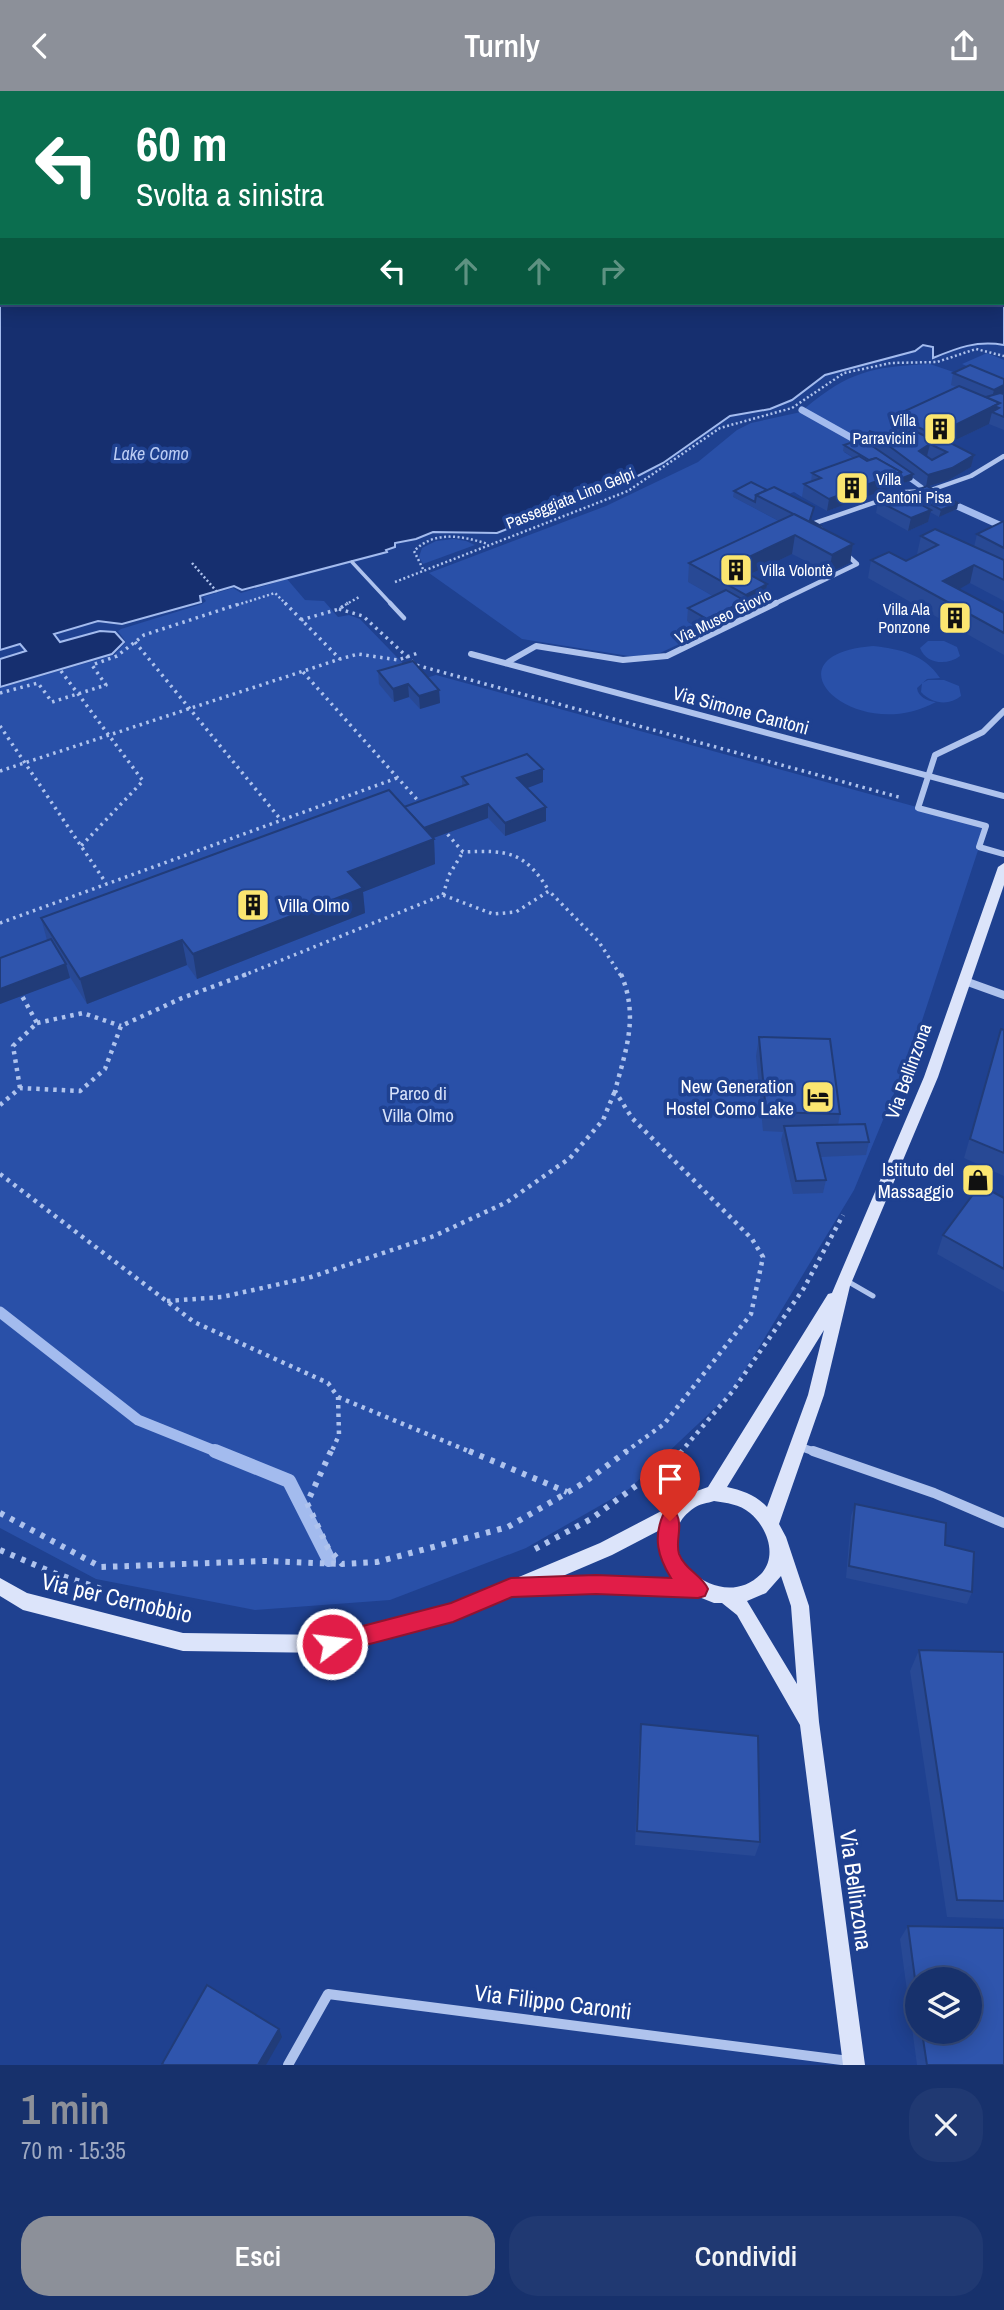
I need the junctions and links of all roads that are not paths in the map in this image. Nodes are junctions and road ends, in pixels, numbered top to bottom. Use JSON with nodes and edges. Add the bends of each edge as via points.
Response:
{"nodes":[{"id":1,"x":1004,"y":456,"type":"edge"},
{"id":2,"x":823,"y":532,"type":"edge"},
{"id":3,"x":840,"y":548,"type":"edge"},
{"id":4,"x":352,"y":562,"type":"dead end"},
{"id":5,"x":404,"y":618,"type":"dead end"},
{"id":6,"x":471,"y":654,"type":"dead end"},
{"id":7,"x":506,"y":663,"type":"junction"},
{"id":8,"x":1004,"y":711,"type":"edge"},
{"id":9,"x":929,"y":776,"type":"junction"},
{"id":10,"x":1004,"y":796,"type":"edge"},
{"id":11,"x":1004,"y":854,"type":"edge"},
{"id":12,"x":1004,"y":867,"type":"edge"},
{"id":13,"x":965,"y":981,"type":"junction"},
{"id":14,"x":1004,"y":995,"type":"edge"},
{"id":15,"x":843,"y":1283,"type":"junction"},
{"id":16,"x":873,"y":1296,"type":"dead end"},
{"id":17,"x":797,"y":1445,"type":"junction"},
{"id":18,"x":714,"y":1493,"type":"junction"},
{"id":19,"x":675,"y":1513,"type":"junction"},
{"id":20,"x":1004,"y":1523,"type":"edge"},
{"id":21,"x":774,"y":1529,"type":"junction"},
{"id":22,"x":0,"y":1586,"type":"edge"},
{"id":23,"x":511,"y":1588,"type":"junction"},
{"id":24,"x":698,"y":1589,"type":"junction"},
{"id":25,"x":727,"y":1596,"type":"junction"},
{"id":26,"x":808,"y":1722,"type":"junction"},
{"id":27,"x":854,"y":2063,"type":"edge"},
{"id":28,"x":288,"y":2065,"type":"edge"}],
"edges":[{"from":1,"to":2,"type":"street","via":[[971,476],[928,491],[905,492],[815,523]]},
{"from":3,"to":7,"type":"street","name":"Via Museo Giovio","via":[[857,564],[674,653],[623,660],[536,646]]},
{"from":4,"to":5,"type":"lane"},
{"from":6,"to":7,"type":"street","name":"Via Simone Cantoni"},
{"from":7,"to":9,"type":"street","name":"Via Simone Cantoni"},
{"from":8,"to":9,"type":"street","via":[[983,732],[935,755]]},
{"from":9,"to":10,"type":"street","name":"Via Simone Cantoni"},
{"from":9,"to":11,"type":"street","via":[[918,808],[986,826],[979,847]]},
{"from":12,"to":13,"type":"main road","name":"Via Bellinzona"},
{"from":13,"to":14,"type":"street"},
{"from":13,"to":15,"type":"main road","name":"Via Bellinzona","via":[[911,1128]]},
{"from":15,"to":16,"type":"lane"},
{"from":15,"to":17,"type":"main road","name":"Via Bellinzona","via":[[816,1395]]},
{"from":15,"to":18,"type":"main road","name":"Via Bellinzona"},
{"from":17,"to":20,"type":"street"},
{"from":17,"to":21,"type":"main road","name":"Via Bellinzona"},
{"from":18,"to":19,"type":"main road","via":[[688,1501]]},
{"from":18,"to":21,"type":"main road","via":[[747,1500]]},
{"from":19,"to":23,"type":"main road","name":"Via per Cernobbio","via":[[606,1549]]},
{"from":19,"to":24,"type":"main road","via":[[666,1540],[670,1558],[681,1576]]},
{"from":21,"to":25,"type":"main road","via":[[778,1557],[765,1582],[748,1593]]},
{"from":21,"to":26,"type":"main road","name":"Via Bellinzona","via":[[800,1606]]},
{"from":22,"to":23,"type":"main road","name":"Via per Cernobbio","via":[[23,1601],[183,1642],[332,1644],[453,1613]]},
{"from":23,"to":24,"type":"main road","name":"Via per Cernobbio","via":[[596,1584]]},
{"from":24,"to":25,"type":"main road"},
{"from":25,"to":26,"type":"main road","name":"Via Bellinzona","via":[[743,1609]]},
{"from":26,"to":27,"type":"main road","name":"Via Bellinzona"},
{"from":27,"to":28,"type":"street","name":"Via Filippo Caronti","via":[[328,1994]]}]}
